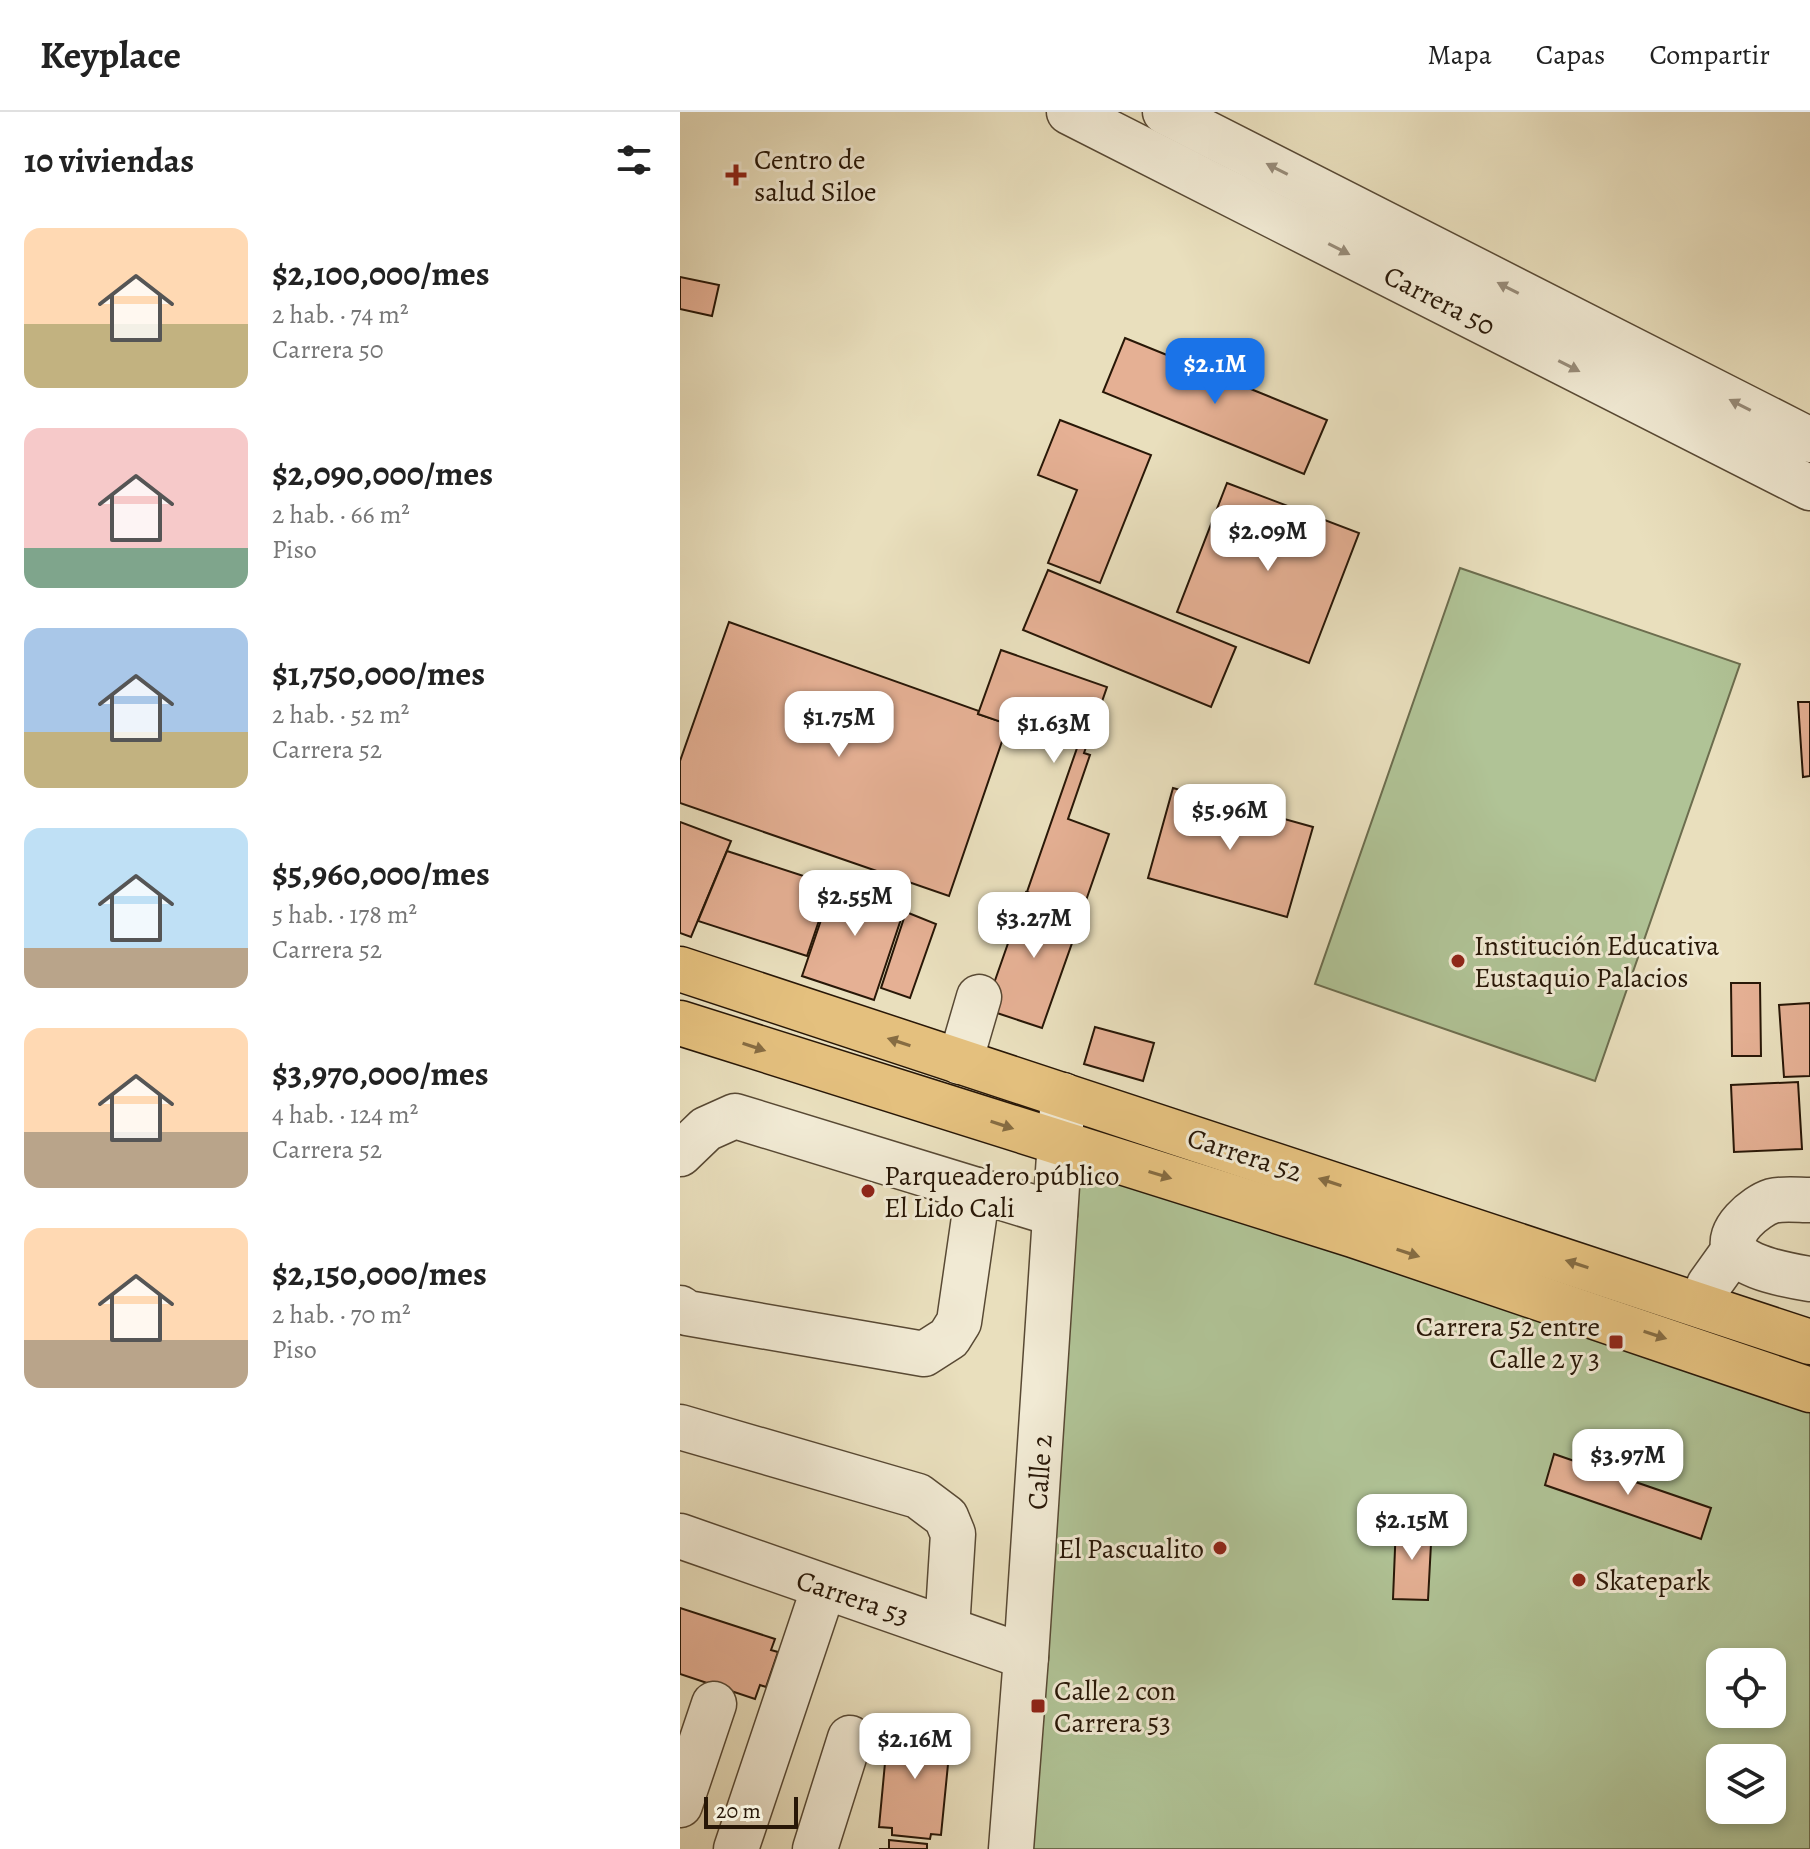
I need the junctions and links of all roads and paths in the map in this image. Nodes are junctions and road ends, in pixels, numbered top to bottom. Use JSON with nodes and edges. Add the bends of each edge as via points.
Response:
{"nodes":[{"id":1,"x":1069,"y":112,"type":"edge"},
{"id":2,"x":1186,"y":117,"type":"edge"},
{"id":3,"x":1182,"y":169,"type":"junction"},
{"id":4,"x":1810,"y":440,"type":"edge"},
{"id":5,"x":1810,"y":488,"type":"edge"},
{"id":6,"x":680,"y":969,"type":"edge"},
{"id":7,"x":979,"y":997,"type":"dead end"},
{"id":8,"x":680,"y":1023,"type":"edge"},
{"id":9,"x":960,"y":1062,"type":"junction"},
{"id":10,"x":1063,"y":1095,"type":"junction"},
{"id":11,"x":1059,"y":1143,"type":"junction"},
{"id":12,"x":680,"y":1154,"type":"edge"},
{"id":13,"x":978,"y":1190,"type":"junction"},
{"id":14,"x":1810,"y":1200,"type":"edge"},
{"id":15,"x":1055,"y":1214,"type":"junction"},
{"id":16,"x":1734,"y":1250,"type":"junction"},
{"id":17,"x":1810,"y":1279,"type":"edge"},
{"id":18,"x":1702,"y":1306,"type":"junction"},
{"id":19,"x":680,"y":1308,"type":"edge"},
{"id":20,"x":1810,"y":1342,"type":"edge"},
{"id":21,"x":1810,"y":1390,"type":"edge"},
{"id":22,"x":680,"y":1427,"type":"edge"},
{"id":23,"x":680,"y":1536,"type":"edge"},
{"id":24,"x":824,"y":1587,"type":"junction"},
{"id":25,"x":947,"y":1629,"type":"junction"},
{"id":26,"x":1026,"y":1657,"type":"junction"},
{"id":27,"x":714,"y":1704,"type":"dead end"},
{"id":28,"x":850,"y":1738,"type":"dead end"},
{"id":29,"x":680,"y":1805,"type":"edge"},
{"id":30,"x":736,"y":1849,"type":"edge"},
{"id":31,"x":815,"y":1849,"type":"edge"},
{"id":32,"x":1011,"y":1849,"type":"edge"}],
"edges":[{"from":1,"to":3,"type":"street","name":"Carrera 50"},
{"from":2,"to":3,"type":"street"},
{"from":4,"to":2,"type":"street","name":"Carrera 50","one_way":true},
{"from":3,"to":5,"type":"street","name":"Carrera 50","one_way":true},
{"from":9,"to":6,"type":"main road","name":"Carrera 52","one_way":true},
{"from":7,"to":9,"type":"street"},
{"from":8,"to":11,"type":"main road","name":"Carrera 52","one_way":true},
{"from":9,"to":10,"type":"main road","name":"Carrera 52"},
{"from":10,"to":11,"type":"street","name":"Calle 2"},
{"from":18,"to":10,"type":"main road","name":"Carrera 52","one_way":true},
{"from":11,"to":15,"type":"street","name":"Calle 2"},
{"from":11,"to":21,"type":"main road","name":"Carrera 52","one_way":true,"via":[[1353,1235]]},
{"from":12,"to":13,"type":"street","via":[[706,1129],[735,1116]]},
{"from":13,"to":15,"type":"street"},
{"from":13,"to":19,"type":"street","via":[[959,1322],[949,1338],[924,1354]]},
{"from":14,"to":16,"type":"street","via":[[1773,1201],[1746,1216],[1733,1238]]},
{"from":15,"to":26,"type":"street","name":"Calle 2"},
{"from":16,"to":17,"type":"street","via":[[1746,1261]]},
{"from":16,"to":18,"type":"street","via":[[1709,1285]]},
{"from":18,"to":20,"type":"main road","name":"Carrera 52"},
{"from":22,"to":25,"type":"street","via":[[918,1496],[946,1517],[953,1534]]},
{"from":23,"to":24,"type":"street","name":"Carrera 53"},
{"from":24,"to":25,"type":"street","name":"Carrera 53"},
{"from":24,"to":30,"type":"street"},
{"from":25,"to":26,"type":"street","name":"Carrera 53"},
{"from":26,"to":32,"type":"street","name":"Calle 2"},
{"from":27,"to":29,"type":"street"},
{"from":28,"to":31,"type":"street"}]}
